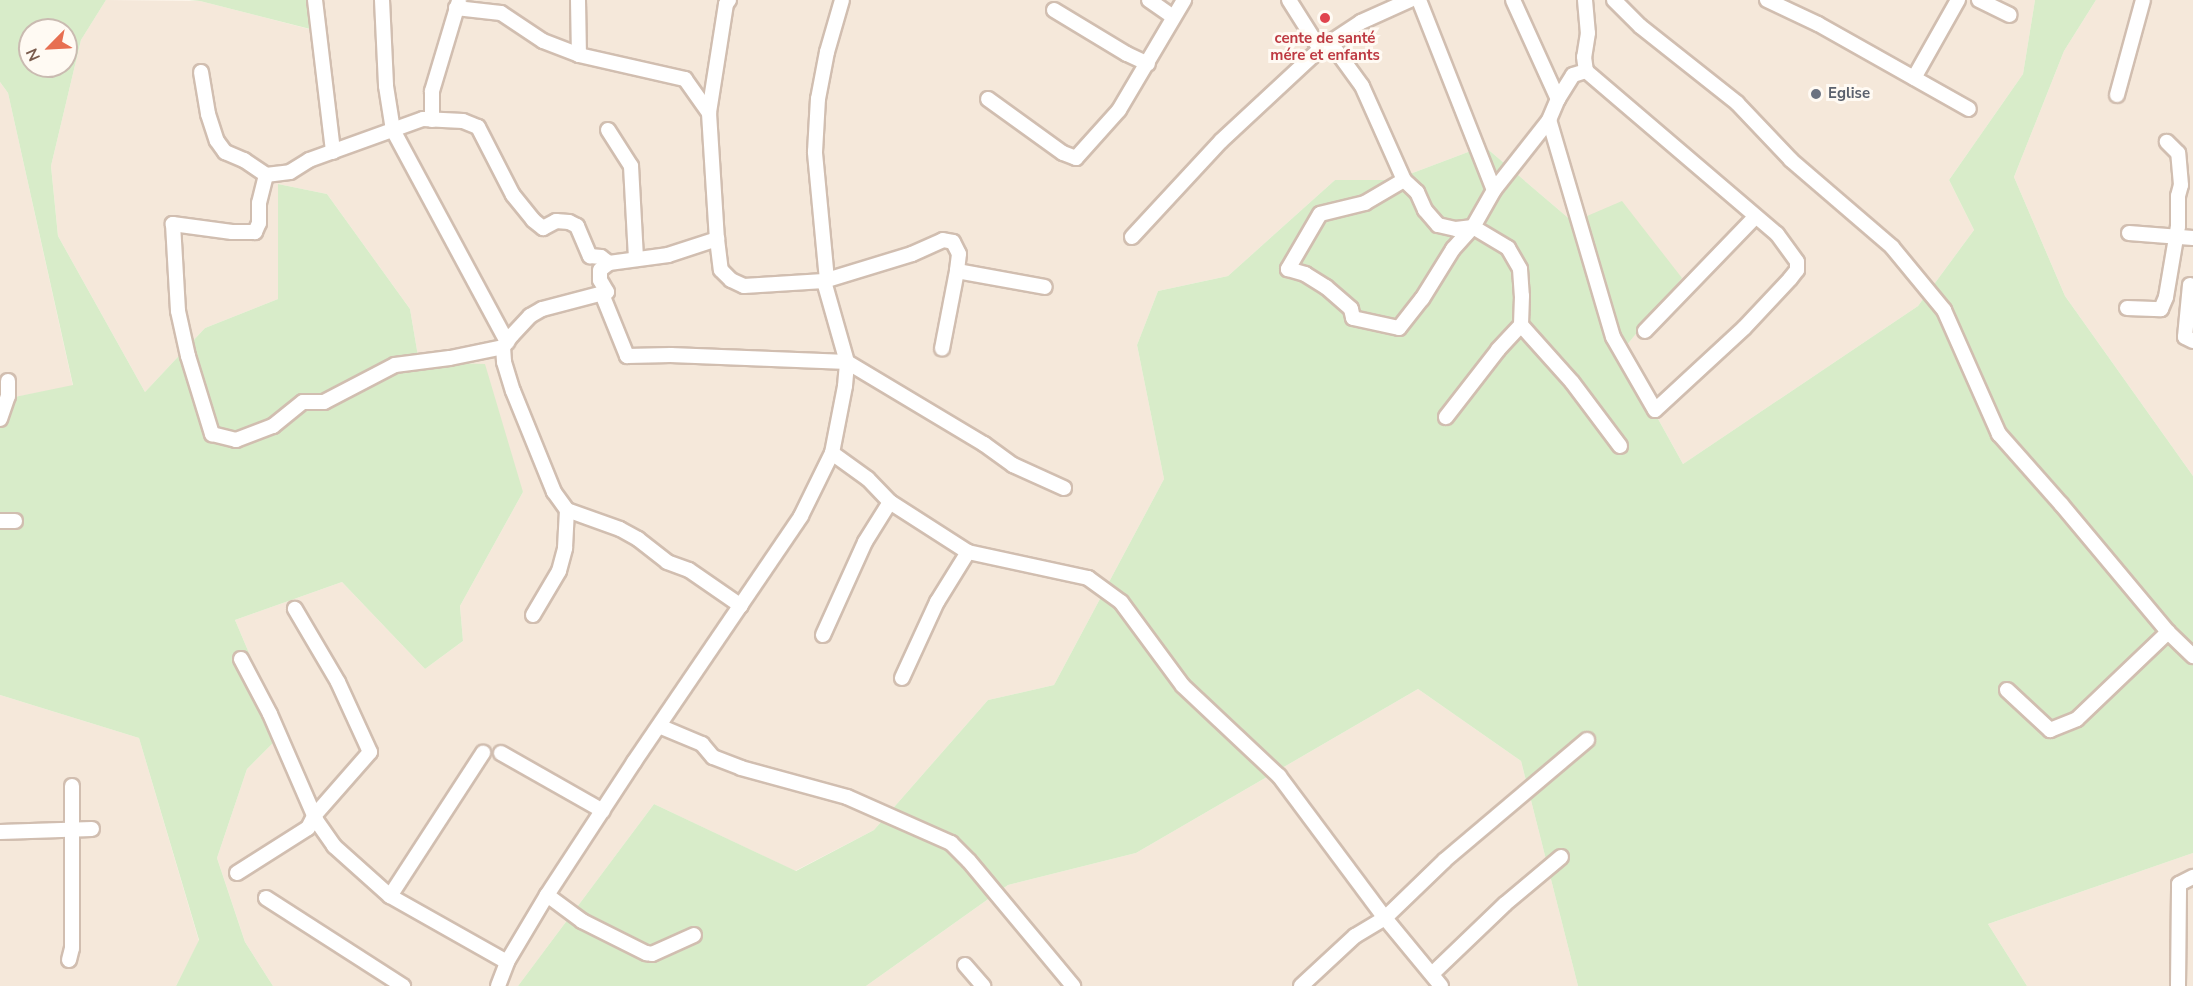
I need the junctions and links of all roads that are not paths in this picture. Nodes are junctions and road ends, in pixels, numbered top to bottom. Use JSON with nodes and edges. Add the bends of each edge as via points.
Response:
{"nodes":[{"id":1,"x":315,"y":0,"type":"edge"},
{"id":2,"x":382,"y":0,"type":"edge"},
{"id":3,"x":578,"y":0,"type":"edge"},
{"id":4,"x":729,"y":0,"type":"edge"},
{"id":5,"x":842,"y":0,"type":"edge"},
{"id":6,"x":1149,"y":0,"type":"edge"},
{"id":7,"x":1184,"y":0,"type":"edge"},
{"id":8,"x":1289,"y":0,"type":"edge"},
{"id":9,"x":1410,"y":0,"type":"edge"},
{"id":10,"x":1419,"y":0,"type":"edge"},
{"id":11,"x":1513,"y":0,"type":"edge"},
{"id":12,"x":1585,"y":0,"type":"edge"},
{"id":13,"x":1614,"y":0,"type":"edge"},
{"id":14,"x":1767,"y":0,"type":"edge"},
{"id":15,"x":1958,"y":0,"type":"edge"},
{"id":16,"x":1979,"y":0,"type":"edge"},
{"id":17,"x":2143,"y":0,"type":"edge"},
{"id":18,"x":458,"y":4,"type":"edge"},
{"id":19,"x":502,"y":6,"type":"edge"},
{"id":20,"x":1054,"y":10,"type":"dead end"},
{"id":21,"x":2010,"y":15,"type":"dead end"},
{"id":22,"x":1173,"y":17,"type":"junction"},
{"id":23,"x":1325,"y":46,"type":"junction"},
{"id":24,"x":579,"y":55,"type":"junction"},
{"id":25,"x":1148,"y":64,"type":"junction"},
{"id":26,"x":1586,"y":71,"type":"junction"},
{"id":27,"x":201,"y":72,"type":"dead end"},
{"id":28,"x":1914,"y":78,"type":"junction"},
{"id":29,"x":2117,"y":95,"type":"dead end"},
{"id":30,"x":988,"y":99,"type":"dead end"},
{"id":31,"x":1558,"y":99,"type":"junction"},
{"id":32,"x":1969,"y":110,"type":"dead end"},
{"id":33,"x":709,"y":113,"type":"junction"},
{"id":34,"x":432,"y":120,"type":"junction"},
{"id":35,"x":1549,"y":120,"type":"junction"},
{"id":36,"x":608,"y":129,"type":"dead end"},
{"id":37,"x":393,"y":130,"type":"junction"},
{"id":38,"x":2167,"y":142,"type":"dead end"},
{"id":39,"x":333,"y":152,"type":"junction"},
{"id":40,"x":266,"y":175,"type":"junction"},
{"id":41,"x":1404,"y":180,"type":"junction"},
{"id":42,"x":1494,"y":190,"type":"junction"},
{"id":43,"x":1755,"y":217,"type":"junction"},
{"id":44,"x":1473,"y":227,"type":"junction"},
{"id":45,"x":2129,"y":233,"type":"dead end"},
{"id":46,"x":1132,"y":237,"type":"dead end"},
{"id":47,"x":2175,"y":237,"type":"junction"},
{"id":48,"x":2193,"y":238,"type":"edge"},
{"id":49,"x":717,"y":239,"type":"junction"},
{"id":50,"x":636,"y":258,"type":"junction"},
{"id":51,"x":609,"y":263,"type":"junction"},
{"id":52,"x":957,"y":271,"type":"junction"},
{"id":53,"x":826,"y":281,"type":"junction"},
{"id":54,"x":2190,"y":285,"type":"dead end"},
{"id":55,"x":1045,"y":287,"type":"dead end"},
{"id":56,"x":602,"y":294,"type":"junction"},
{"id":57,"x":2127,"y":308,"type":"dead end"},
{"id":58,"x":1521,"y":325,"type":"junction"},
{"id":59,"x":1646,"y":331,"type":"dead end"},
{"id":60,"x":2193,"y":341,"type":"edge"},
{"id":61,"x":505,"y":344,"type":"junction"},
{"id":62,"x":942,"y":349,"type":"dead end"},
{"id":63,"x":847,"y":362,"type":"junction"},
{"id":64,"x":8,"y":381,"type":"dead end"},
{"id":65,"x":1446,"y":417,"type":"dead end"},
{"id":66,"x":0,"y":419,"type":"edge"},
{"id":67,"x":1620,"y":446,"type":"dead end"},
{"id":68,"x":832,"y":453,"type":"junction"},
{"id":69,"x":1064,"y":488,"type":"dead end"},
{"id":70,"x":890,"y":502,"type":"junction"},
{"id":71,"x":567,"y":510,"type":"junction"},
{"id":72,"x":0,"y":521,"type":"edge"},
{"id":73,"x":15,"y":521,"type":"dead end"},
{"id":74,"x":968,"y":552,"type":"junction"},
{"id":75,"x":741,"y":606,"type":"junction"},
{"id":76,"x":295,"y":609,"type":"dead end"},
{"id":77,"x":533,"y":615,"type":"dead end"},
{"id":78,"x":2168,"y":632,"type":"junction"},
{"id":79,"x":823,"y":635,"type":"dead end"},
{"id":80,"x":2193,"y":656,"type":"edge"},
{"id":81,"x":241,"y":659,"type":"dead end"},
{"id":82,"x":902,"y":678,"type":"dead end"},
{"id":83,"x":2007,"y":690,"type":"dead end"},
{"id":84,"x":659,"y":726,"type":"junction"},
{"id":85,"x":1587,"y":740,"type":"dead end"},
{"id":86,"x":483,"y":753,"type":"dead end"},
{"id":87,"x":501,"y":753,"type":"dead end"},
{"id":88,"x":72,"y":786,"type":"dead end"},
{"id":89,"x":603,"y":811,"type":"junction"},
{"id":90,"x":314,"y":816,"type":"junction"},
{"id":91,"x":92,"y":829,"type":"dead end"},
{"id":92,"x":71,"y":831,"type":"junction"},
{"id":93,"x":0,"y":832,"type":"edge"},
{"id":94,"x":1561,"y":857,"type":"dead end"},
{"id":95,"x":237,"y":873,"type":"dead end"},
{"id":96,"x":2193,"y":877,"type":"edge"},
{"id":97,"x":390,"y":896,"type":"junction"},
{"id":98,"x":547,"y":896,"type":"junction"},
{"id":99,"x":266,"y":898,"type":"dead end"},
{"id":100,"x":1385,"y":918,"type":"junction"},
{"id":101,"x":694,"y":935,"type":"dead end"},
{"id":102,"x":69,"y":960,"type":"dead end"},
{"id":103,"x":507,"y":962,"type":"junction"},
{"id":104,"x":965,"y":965,"type":"dead end"},
{"id":105,"x":1432,"y":974,"type":"junction"},
{"id":106,"x":1068,"y":985,"type":"edge"},
{"id":107,"x":403,"y":986,"type":"edge"},
{"id":108,"x":498,"y":986,"type":"edge"},
{"id":109,"x":983,"y":986,"type":"edge"},
{"id":110,"x":1301,"y":986,"type":"edge"},
{"id":111,"x":1441,"y":986,"type":"edge"},
{"id":112,"x":2178,"y":986,"type":"edge"}],
"edges":[{"from":1,"to":39,"type":"street"},
{"from":2,"to":37,"type":"street","via":[[386,86]]},
{"from":3,"to":24,"type":"street"},
{"from":4,"to":33,"type":"street"},
{"from":5,"to":53,"type":"street","via":[[827,52],[815,152]]},
{"from":6,"to":22,"type":"street"},
{"from":7,"to":22,"type":"street"},
{"from":8,"to":23,"type":"street"},
{"from":9,"to":23,"type":"street","via":[[1361,22]]},
{"from":10,"to":42,"type":"street"},
{"from":11,"to":31,"type":"street"},
{"from":12,"to":26,"type":"street"},
{"from":13,"to":78,"type":"street","via":[[1640,26],[1737,103],[1791,160],[1892,247],[1944,310],[2000,434]]},
{"from":14,"to":28,"type":"street"},
{"from":15,"to":28,"type":"street"},
{"from":16,"to":21,"type":"street"},
{"from":17,"to":29,"type":"street"},
{"from":18,"to":19,"type":"street"},
{"from":18,"to":34,"type":"street","via":[[432,91]]},
{"from":19,"to":24,"type":"street","via":[[543,41]]},
{"from":20,"to":25,"type":"street"},
{"from":22,"to":25,"type":"street"},
{"from":23,"to":41,"type":"street","via":[[1362,86]]},
{"from":23,"to":46,"type":"street","via":[[1221,141]]},
{"from":24,"to":33,"type":"street","via":[[685,79]]},
{"from":25,"to":30,"type":"street","via":[[1119,110],[1076,158],[1063,153]]},
{"from":26,"to":31,"type":"street","via":[[1574,75]]},
{"from":26,"to":43,"type":"street"},
{"from":27,"to":40,"type":"street","via":[[216,141],[225,152]]},
{"from":28,"to":32,"type":"street"},
{"from":31,"to":35,"type":"street"},
{"from":33,"to":49,"type":"street"},
{"from":34,"to":37,"type":"street","via":[[423,119]]},
{"from":34,"to":51,"type":"street","via":[[463,121],[478,128],[513,195],[533,220],[543,228],[556,221],[577,226],[590,256]]},
{"from":35,"to":42,"type":"street"},
{"from":35,"to":43,"type":"street","via":[[1613,337],[1655,410],[1744,328],[1797,270],[1792,253],[1777,234]]},
{"from":36,"to":50,"type":"street","via":[[631,166]]},
{"from":37,"to":39,"type":"street"},
{"from":37,"to":61,"type":"street"},
{"from":38,"to":47,"type":"street","via":[[2179,157],[2181,185]]},
{"from":39,"to":40,"type":"street","via":[[309,160],[291,172]]},
{"from":40,"to":61,"type":"street","via":[[255,232],[173,224],[178,311],[212,434],[236,440],[273,426],[303,402],[324,402],[395,364],[450,358]]},
{"from":41,"to":44,"type":"street","via":[[1417,192],[1438,225]]},
{"from":41,"to":44,"type":"street","via":[[1365,203],[1320,214],[1288,268],[1305,274],[1333,293],[1351,309],[1353,318],[1399,327]]},
{"from":42,"to":44,"type":"street"},
{"from":43,"to":59,"type":"street"},
{"from":44,"to":58,"type":"street","via":[[1508,248],[1520,269]]},
{"from":45,"to":47,"type":"street"},
{"from":47,"to":48,"type":"street"},
{"from":47,"to":57,"type":"street","via":[[2161,309]]},
{"from":49,"to":50,"type":"street","via":[[668,255]]},
{"from":49,"to":53,"type":"street","via":[[722,270],[730,280],[744,286]]},
{"from":50,"to":51,"type":"street"},
{"from":51,"to":56,"type":"street","via":[[600,270],[600,280],[607,292]]},
{"from":52,"to":53,"type":"street","via":[[957,248],[948,240]]},
{"from":52,"to":55,"type":"street"},
{"from":52,"to":62,"type":"street"},
{"from":53,"to":63,"type":"street"},
{"from":54,"to":60,"type":"street","via":[[2185,337]]},
{"from":56,"to":61,"type":"street","via":[[542,309],[530,316]]},
{"from":56,"to":63,"type":"street","via":[[627,356]]},
{"from":58,"to":65,"type":"street"},
{"from":58,"to":67,"type":"street","via":[[1572,382]]},
{"from":61,"to":71,"type":"street","via":[[504,362],[521,410],[554,492]]},
{"from":63,"to":68,"type":"street"},
{"from":63,"to":69,"type":"street","via":[[1013,465]]},
{"from":64,"to":66,"type":"street","via":[[8,396]]},
{"from":68,"to":70,"type":"street","via":[[868,479]]},
{"from":68,"to":75,"type":"street","via":[[801,516]]},
{"from":70,"to":74,"type":"street"},
{"from":70,"to":79,"type":"street","via":[[865,542]]},
{"from":71,"to":75,"type":"street","via":[[620,529]]},
{"from":71,"to":77,"type":"street","via":[[559,571]]},
{"from":72,"to":73,"type":"street"},
{"from":74,"to":82,"type":"street","via":[[937,602]]},
{"from":74,"to":100,"type":"street","via":[[1088,578],[1121,602],[1183,686],[1279,776]]},
{"from":75,"to":84,"type":"street"},
{"from":76,"to":90,"type":"street","via":[[338,682],[370,752]]},
{"from":78,"to":80,"type":"street"},
{"from":78,"to":83,"type":"street","via":[[2077,719],[2050,730]]},
{"from":81,"to":90,"type":"street","via":[[270,714]]},
{"from":84,"to":89,"type":"street"},
{"from":84,"to":106,"type":"street","via":[[702,744],[712,757],[847,797],[951,843]]},
{"from":85,"to":100,"type":"street","via":[[1445,860]]},
{"from":86,"to":97,"type":"street"},
{"from":87,"to":89,"type":"street"},
{"from":88,"to":92,"type":"street"},
{"from":89,"to":98,"type":"street"},
{"from":90,"to":95,"type":"street","via":[[308,828]]},
{"from":90,"to":97,"type":"street","via":[[334,846]]},
{"from":91,"to":92,"type":"street"},
{"from":92,"to":93,"type":"street"},
{"from":92,"to":102,"type":"street"},
{"from":94,"to":105,"type":"street"},
{"from":96,"to":112,"type":"street","via":[[2179,884]]},
{"from":97,"to":103,"type":"street"},
{"from":98,"to":101,"type":"street","via":[[582,921],[646,953],[652,954]]},
{"from":98,"to":103,"type":"street"},
{"from":99,"to":107,"type":"street"},
{"from":100,"to":105,"type":"street"},
{"from":100,"to":110,"type":"street","via":[[1355,936]]},
{"from":103,"to":108,"type":"street"},
{"from":104,"to":109,"type":"street"},
{"from":105,"to":111,"type":"street"}]}
